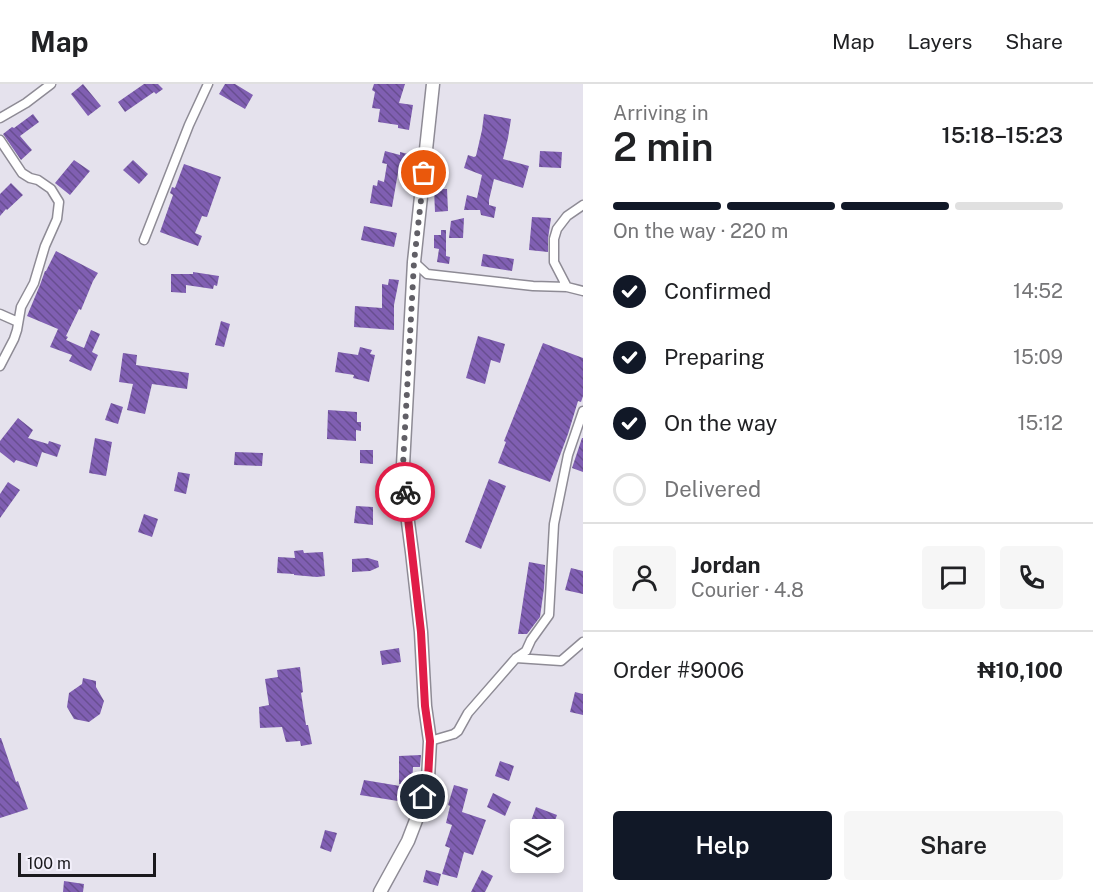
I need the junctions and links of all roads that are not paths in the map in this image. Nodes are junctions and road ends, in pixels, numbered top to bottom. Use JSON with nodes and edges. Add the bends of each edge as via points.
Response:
{"nodes":[{"id":1,"x":51,"y":84,"type":"edge"},
{"id":2,"x":207,"y":84,"type":"edge"},
{"id":3,"x":433,"y":84,"type":"edge"},
{"id":4,"x":1,"y":116,"type":"edge"},
{"id":5,"x":0,"y":140,"type":"edge"},
{"id":6,"x":583,"y":205,"type":"edge"},
{"id":7,"x":144,"y":240,"type":"dead end"},
{"id":8,"x":414,"y":262,"type":"junction"},
{"id":9,"x":567,"y":288,"type":"junction"},
{"id":10,"x":583,"y":291,"type":"edge"},
{"id":11,"x":0,"y":314,"type":"edge"},
{"id":12,"x":18,"y":322,"type":"junction"},
{"id":13,"x":0,"y":366,"type":"edge"},
{"id":14,"x":583,"y":411,"type":"edge"},
{"id":15,"x":583,"y":642,"type":"edge"},
{"id":16,"x":516,"y":658,"type":"junction"},
{"id":17,"x":430,"y":741,"type":"junction"},
{"id":18,"x":385,"y":890,"type":"edge"}],
"edges":[{"from":1,"to":4,"type":"street"},
{"from":2,"to":7,"type":"street"},
{"from":3,"to":8,"type":"main road"},
{"from":5,"to":12,"type":"street","via":[[22,173],[51,189],[59,202],[57,219]]},
{"from":6,"to":9,"type":"street","via":[[567,216],[554,239],[554,262]]},
{"from":8,"to":9,"type":"street","via":[[427,273]]},
{"from":8,"to":17,"type":"main road","via":[[403,465]]},
{"from":9,"to":10,"type":"street"},
{"from":11,"to":12,"type":"street"},
{"from":12,"to":13,"type":"street"},
{"from":14,"to":16,"type":"street","via":[[568,455],[554,524],[549,615],[526,651]]},
{"from":15,"to":16,"type":"street","via":[[561,661]]},
{"from":16,"to":17,"type":"street","via":[[468,713],[458,731]]},
{"from":17,"to":18,"type":"main road","via":[[428,779],[418,815]]}]}
